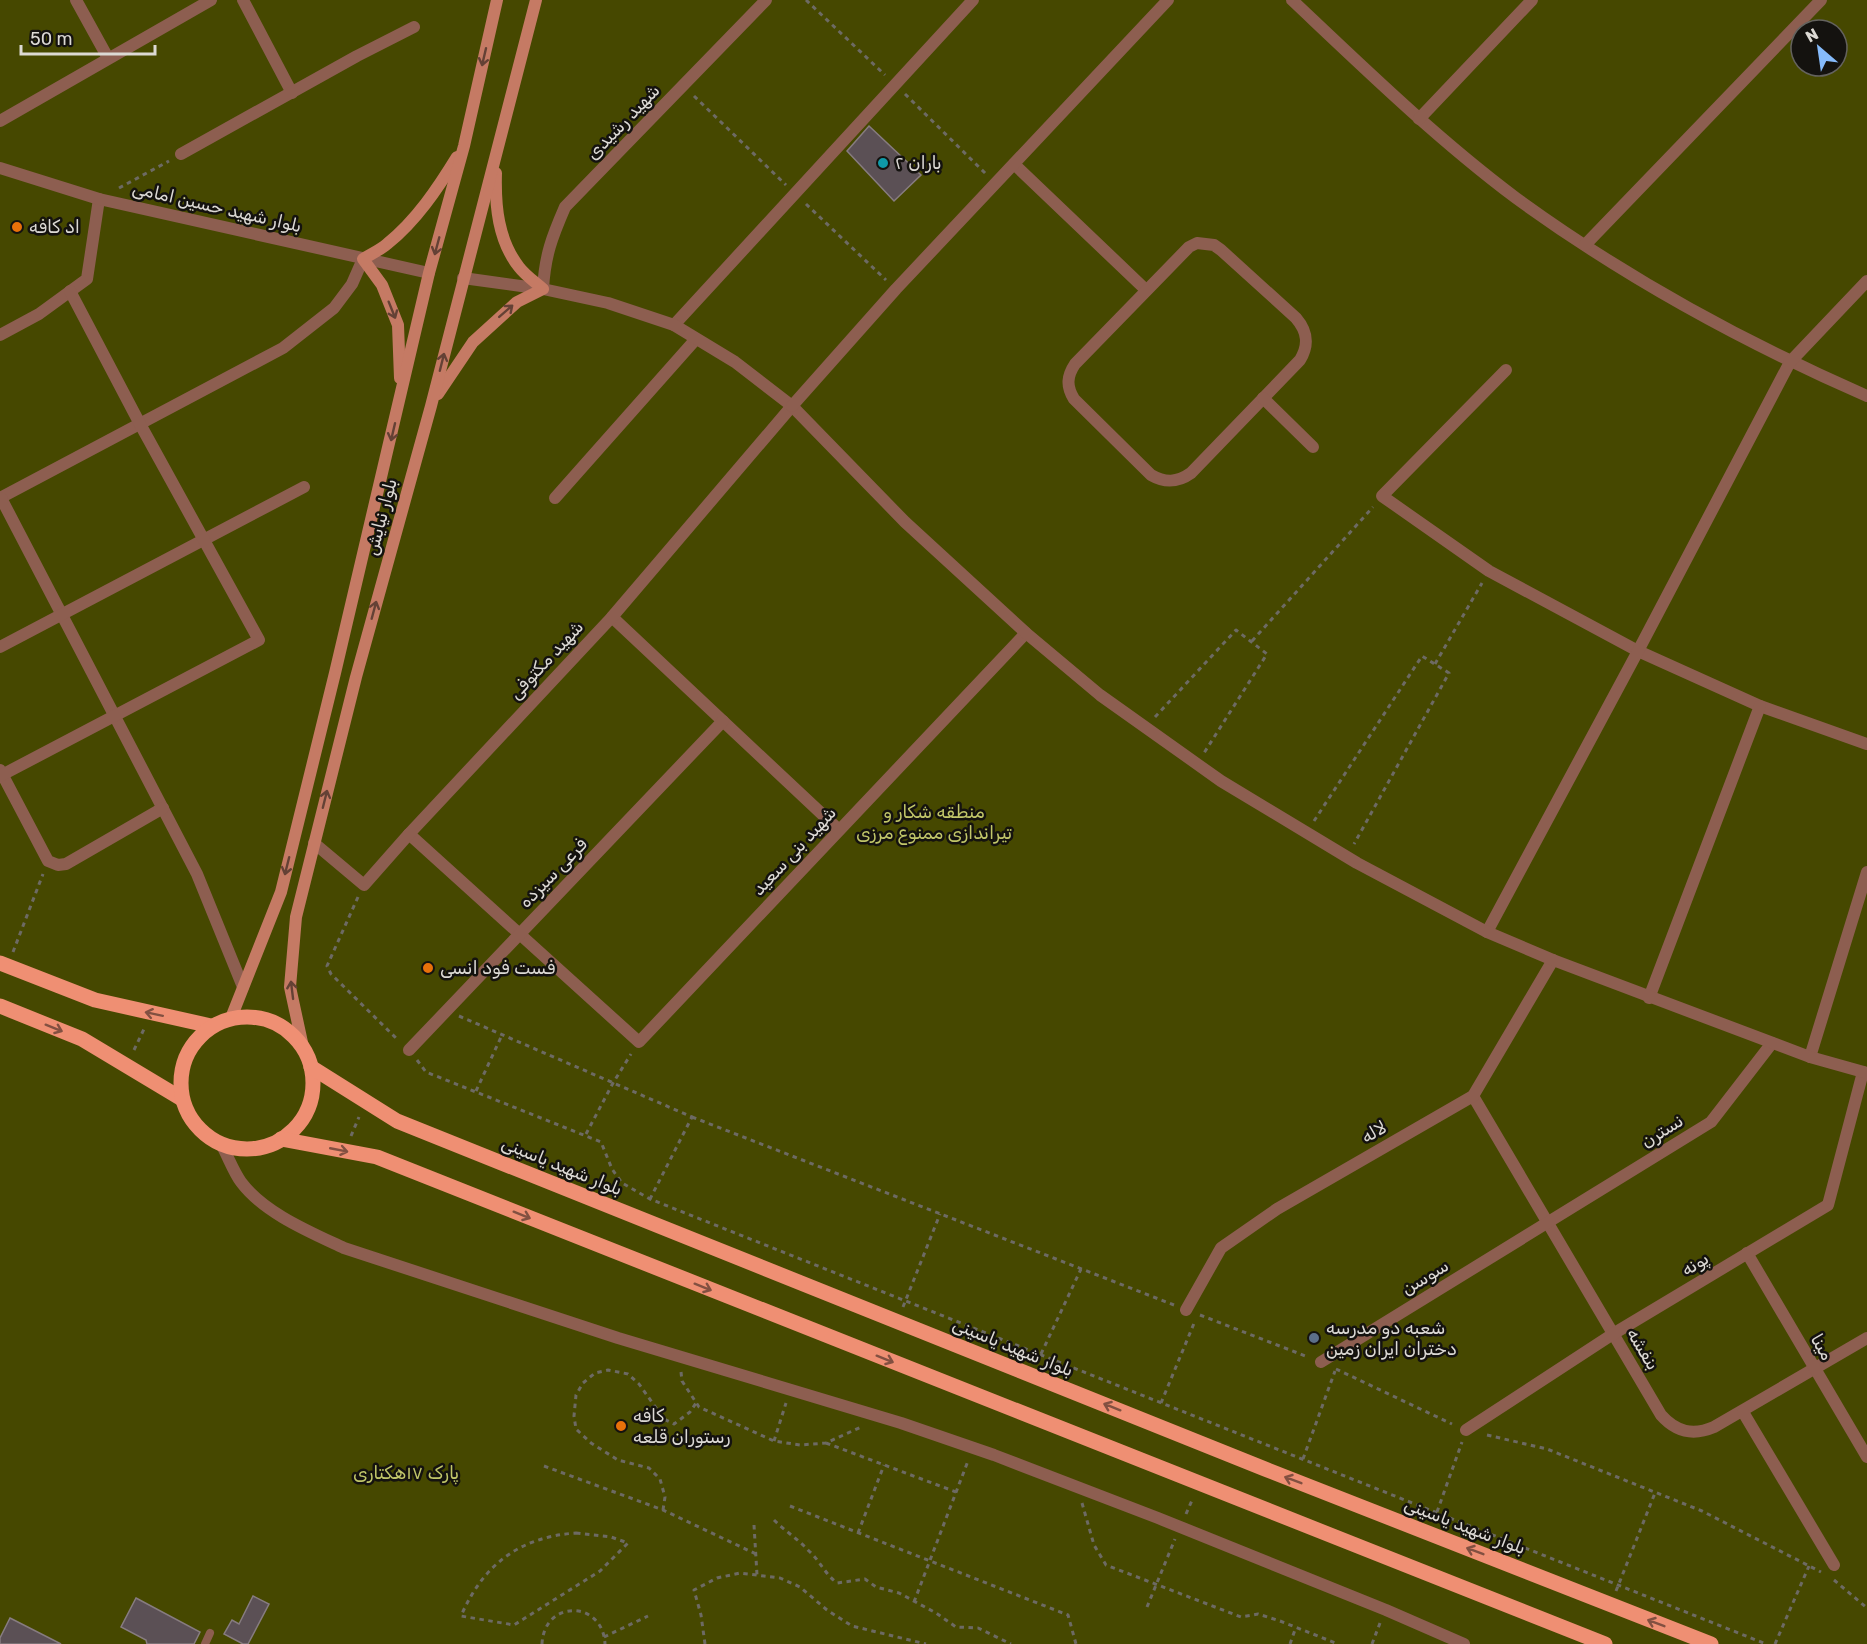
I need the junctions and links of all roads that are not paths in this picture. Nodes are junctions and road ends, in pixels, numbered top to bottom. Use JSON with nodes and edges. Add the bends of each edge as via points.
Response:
{"nodes":[{"id":1,"x":76,"y":0,"type":"edge"},
{"id":2,"x":211,"y":0,"type":"edge"},
{"id":3,"x":243,"y":0,"type":"edge"},
{"id":4,"x":497,"y":0,"type":"edge"},
{"id":5,"x":536,"y":0,"type":"edge"},
{"id":6,"x":766,"y":0,"type":"edge"},
{"id":7,"x":973,"y":0,"type":"edge"},
{"id":8,"x":1168,"y":0,"type":"edge"},
{"id":9,"x":1292,"y":0,"type":"edge"},
{"id":10,"x":1532,"y":0,"type":"edge"},
{"id":11,"x":1821,"y":0,"type":"edge"},
{"id":12,"x":414,"y":27,"type":"dead end"},
{"id":13,"x":108,"y":58,"type":"junction"},
{"id":14,"x":292,"y":93,"type":"junction"},
{"id":15,"x":1419,"y":119,"type":"junction"},
{"id":16,"x":0,"y":121,"type":"edge"},
{"id":17,"x":464,"y":146,"type":"junction"},
{"id":18,"x":496,"y":153,"type":"junction"},
{"id":19,"x":181,"y":154,"type":"road end"},
{"id":20,"x":1014,"y":164,"type":"junction"},
{"id":21,"x":0,"y":168,"type":"edge"},
{"id":22,"x":99,"y":199,"type":"junction"},
{"id":23,"x":1585,"y":245,"type":"junction"},
{"id":24,"x":363,"y":259,"type":"junction"},
{"id":25,"x":429,"y":273,"type":"junction"},
{"id":26,"x":463,"y":278,"type":"junction"},
{"id":27,"x":1867,"y":281,"type":"edge"},
{"id":28,"x":543,"y":289,"type":"junction"},
{"id":29,"x":1146,"y":290,"type":"junction"},
{"id":30,"x":70,"y":291,"type":"junction"},
{"id":31,"x":674,"y":325,"type":"junction"},
{"id":32,"x":0,"y":335,"type":"edge"},
{"id":33,"x":696,"y":339,"type":"junction"},
{"id":34,"x":1790,"y":362,"type":"junction"},
{"id":35,"x":1506,"y":370,"type":"dead end"},
{"id":36,"x":1867,"y":396,"type":"edge"},
{"id":37,"x":1263,"y":398,"type":"junction"},
{"id":38,"x":400,"y":400,"type":"junction"},
{"id":39,"x":431,"y":405,"type":"junction"},
{"id":40,"x":792,"y":406,"type":"junction"},
{"id":41,"x":140,"y":424,"type":"junction"},
{"id":42,"x":1313,"y":447,"type":"dead end"},
{"id":43,"x":304,"y":487,"type":"dead end"},
{"id":44,"x":0,"y":498,"type":"edge"},
{"id":45,"x":555,"y":498,"type":"dead end"},
{"id":46,"x":204,"y":540,"type":"junction"},
{"id":47,"x":62,"y":615,"type":"junction"},
{"id":48,"x":612,"y":617,"type":"junction"},
{"id":49,"x":1026,"y":633,"type":"junction"},
{"id":50,"x":0,"y":647,"type":"edge"},
{"id":51,"x":1638,"y":651,"type":"junction"},
{"id":52,"x":335,"y":673,"type":"junction"},
{"id":53,"x":356,"y":677,"type":"junction"},
{"id":54,"x":1760,"y":706,"type":"junction"},
{"id":55,"x":115,"y":716,"type":"junction"},
{"id":56,"x":324,"y":720,"type":"junction"},
{"id":57,"x":723,"y":721,"type":"junction"},
{"id":58,"x":344,"y":725,"type":"junction"},
{"id":59,"x":1867,"y":744,"type":"edge"},
{"id":60,"x":1,"y":774,"type":"edge"},
{"id":61,"x":163,"y":808,"type":"junction"},
{"id":62,"x":839,"y":830,"type":"junction"},
{"id":63,"x":409,"y":834,"type":"junction"},
{"id":64,"x":314,"y":843,"type":"junction"},
{"id":65,"x":1867,"y":872,"type":"edge"},
{"id":66,"x":1487,"y":932,"type":"junction"},
{"id":67,"x":520,"y":934,"type":"junction"},
{"id":68,"x":1553,"y":960,"type":"junction"},
{"id":69,"x":4,"y":964,"type":"edge"},
{"id":70,"x":243,"y":987,"type":"junction"},
{"id":71,"x":1649,"y":998,"type":"junction"},
{"id":72,"x":0,"y":1006,"type":"edge"},
{"id":73,"x":231,"y":1018,"type":"junction"},
{"id":74,"x":212,"y":1026,"type":"junction"},
{"id":75,"x":1772,"y":1043,"type":"junction"},
{"id":76,"x":303,"y":1047,"type":"junction"},
{"id":77,"x":409,"y":1050,"type":"road end"},
{"id":78,"x":1810,"y":1057,"type":"junction"},
{"id":79,"x":311,"y":1067,"type":"junction"},
{"id":80,"x":1865,"y":1072,"type":"edge"},
{"id":81,"x":1473,"y":1096,"type":"junction"},
{"id":82,"x":182,"y":1099,"type":"junction"},
{"id":83,"x":281,"y":1139,"type":"junction"},
{"id":84,"x":221,"y":1144,"type":"junction"},
{"id":85,"x":1548,"y":1223,"type":"junction"},
{"id":86,"x":1747,"y":1253,"type":"junction"},
{"id":87,"x":1186,"y":1310,"type":"road end"},
{"id":88,"x":1613,"y":1334,"type":"junction"},
{"id":89,"x":1867,"y":1338,"type":"edge"},
{"id":90,"x":1321,"y":1362,"type":"road end"},
{"id":91,"x":1815,"y":1370,"type":"junction"},
{"id":92,"x":1743,"y":1412,"type":"junction"},
{"id":93,"x":1466,"y":1430,"type":"road end"},
{"id":94,"x":1867,"y":1457,"type":"edge"},
{"id":95,"x":1834,"y":1565,"type":"dead end"},
{"id":96,"x":210,"y":1633,"type":"dead end"},
{"id":97,"x":205,"y":1644,"type":"edge"},
{"id":98,"x":1464,"y":1644,"type":"edge"},
{"id":99,"x":1605,"y":1644,"type":"edge"},
{"id":100,"x":1711,"y":1644,"type":"edge"}],
"edges":[{"from":1,"to":13,"type":"street"},
{"from":2,"to":13,"type":"street"},
{"from":3,"to":14,"type":"street"},
{"from":4,"to":17,"type":"main road","name":"بلوار نیایش","one_way":true},
{"from":5,"to":18,"type":"main road","name":"بلوار نیایش"},
{"from":6,"to":28,"type":"street","name":"شهید رشیدی","via":[[565,207],[549,245]]},
{"from":7,"to":31,"type":"street"},
{"from":8,"to":20,"type":"street","name":"شهید مکتوفی"},
{"from":9,"to":15,"type":"street"},
{"from":10,"to":15,"type":"street"},
{"from":11,"to":23,"type":"street"},
{"from":12,"to":14,"type":"street"},
{"from":13,"to":16,"type":"street"},
{"from":14,"to":19,"type":"street"},
{"from":15,"to":23,"type":"street","via":[[1516,197]]},
{"from":17,"to":24,"type":"main road","via":[[407,225],[387,245]]},
{"from":17,"to":25,"type":"main road","name":"بلوار نیایش","one_way":true},
{"from":18,"to":26,"type":"main road","name":"بلوار نیایش"},
{"from":18,"to":28,"type":"main road","via":[[495,196],[500,228],[520,269]]},
{"from":20,"to":29,"type":"street"},
{"from":20,"to":40,"type":"street","name":"شهید مکتوفی"},
{"from":21,"to":22,"type":"street","name":"بلوار شهید حسین امامی"},
{"from":22,"to":24,"type":"street","name":"بلوار شهید حسین امامی"},
{"from":22,"to":30,"type":"street","via":[[87,279]]},
{"from":23,"to":34,"type":"street","via":[[1682,306]]},
{"from":24,"to":25,"type":"street","name":"بلوار شهید حسین امامی"},
{"from":24,"to":38,"type":"main road","one_way":true,"via":[[382,285],[398,325]]},
{"from":24,"to":41,"type":"street","via":[[352,284],[334,308],[283,348]]},
{"from":25,"to":38,"type":"main road","name":"بلوار نیایش"},
{"from":26,"to":28,"type":"street"},
{"from":39,"to":26,"type":"main road","name":"بلوار نیایش","one_way":true},
{"from":27,"to":34,"type":"street"},
{"from":28,"to":31,"type":"street","via":[[608,303]]},
{"from":39,"to":28,"type":"main road","one_way":true,"via":[[473,342],[517,302]]},
{"from":29,"to":37,"type":"street","via":[[1189,247],[1205,243],[1221,250],[1296,318],[1306,334],[1305,352]]},
{"from":29,"to":37,"type":"street","via":[[1075,364],[1068,385],[1074,399],[1151,475],[1167,481],[1191,473]]},
{"from":30,"to":32,"type":"street"},
{"from":30,"to":41,"type":"street"},
{"from":31,"to":33,"type":"street"},
{"from":33,"to":40,"type":"street"},
{"from":33,"to":45,"type":"street"},
{"from":34,"to":36,"type":"street"},
{"from":34,"to":51,"type":"street"},
{"from":35,"to":51,"type":"street","via":[[1382,496],[1488,571]]},
{"from":37,"to":42,"type":"street"},
{"from":38,"to":52,"type":"main road","name":"بلوار نیایش","one_way":true},
{"from":53,"to":39,"type":"main road","name":"بلوار نیایش","one_way":true},
{"from":40,"to":48,"type":"street","name":"شهید مکتوفی"},
{"from":40,"to":49,"type":"street","via":[[904,522]]},
{"from":41,"to":44,"type":"street"},
{"from":41,"to":46,"type":"street"},
{"from":43,"to":46,"type":"street"},
{"from":44,"to":47,"type":"street"},
{"from":46,"to":47,"type":"street"},
{"from":46,"to":55,"type":"street","via":[[259,640]]},
{"from":47,"to":50,"type":"street"},
{"from":47,"to":55,"type":"street"},
{"from":48,"to":57,"type":"street"},
{"from":48,"to":63,"type":"street","name":"شهید مکتوفی"},
{"from":49,"to":62,"type":"street","name":"شهید بنی سعید"},
{"from":49,"to":66,"type":"street","via":[[1100,695],[1221,781],[1347,857]]},
{"from":51,"to":54,"type":"street"},
{"from":51,"to":66,"type":"street"},
{"from":52,"to":53,"type":"main road","via":[[345,678]]},
{"from":52,"to":56,"type":"main road","name":"بلوار نیایش"},
{"from":53,"to":58,"type":"main road","name":"بلوار نیایش"},
{"from":54,"to":59,"type":"street"},
{"from":54,"to":71,"type":"street"},
{"from":55,"to":60,"type":"street"},
{"from":55,"to":61,"type":"street"},
{"from":56,"to":58,"type":"main road"},
{"from":56,"to":70,"type":"main road","name":"بلوار نیایش","one_way":true,"via":[[280,892]]},
{"from":57,"to":62,"type":"street"},
{"from":57,"to":67,"type":"street","name":"فرعی سیزده"},
{"from":64,"to":58,"type":"main road","name":"بلوار نیایش","one_way":true},
{"from":60,"to":61,"type":"street","via":[[48,861],[58,866]]},
{"from":61,"to":70,"type":"street","via":[[197,874]]},
{"from":62,"to":67,"type":"street","name":"شهید بنی سعید","via":[[639,1042]]},
{"from":63,"to":64,"type":"street","name":"شهید مکتوفی","via":[[364,885]]},
{"from":63,"to":67,"type":"street"},
{"from":76,"to":64,"type":"main road","name":"بلوار نیایش","one_way":true,"via":[[290,987],[296,917]]},
{"from":65,"to":78,"type":"street"},
{"from":66,"to":68,"type":"street"},
{"from":67,"to":77,"type":"street","name":"فرعی سیزده"},
{"from":68,"to":71,"type":"street"},
{"from":68,"to":81,"type":"street","name":"لاله"},
{"from":74,"to":69,"type":"main road","one_way":true,"via":[[95,1000]]},
{"from":70,"to":73,"type":"main road","name":"بلوار نیایش"},
{"from":71,"to":75,"type":"street"},
{"from":72,"to":82,"type":"main road","one_way":true,"via":[[82,1039]]},
{"from":73,"to":74,"type":"main road"},
{"from":73,"to":76,"type":"main road","via":[[251,1016],[272,1021],[290,1032]]},
{"from":74,"to":82,"type":"main road","via":[[195,1040],[185,1058],[180,1078]]},
{"from":75,"to":78,"type":"street"},
{"from":75,"to":85,"type":"street","name":"نسترن","via":[[1711,1122]]},
{"from":76,"to":79,"type":"main road"},
{"from":78,"to":80,"type":"street"},
{"from":79,"to":83,"type":"main road","via":[[313,1087],[308,1107],[297,1125]]},
{"from":100,"to":79,"type":"main road","name":"بلوار شهید یاسینی","one_way":true,"via":[[397,1121]]},
{"from":80,"to":86,"type":"street","name":"پونه","via":[[1828,1205]]},
{"from":81,"to":85,"type":"street","name":"بنفشه"},
{"from":81,"to":87,"type":"street","name":"لاله","via":[[1277,1209],[1221,1248]]},
{"from":82,"to":84,"type":"main road","via":[[190,1118],[203,1133]]},
{"from":83,"to":84,"type":"main road","via":[[262,1147],[242,1149]]},
{"from":83,"to":99,"type":"main road","one_way":true,"via":[[377,1157]]},
{"from":84,"to":98,"type":"street","via":[[240,1181],[257,1200],[344,1248],[973,1448],[1180,1527]]},
{"from":85,"to":88,"type":"street","name":"بنفشه"},
{"from":85,"to":90,"type":"street","name":"سوسن"},
{"from":86,"to":88,"type":"street","name":"پونه"},
{"from":86,"to":91,"type":"street","name":"مینا"},
{"from":88,"to":92,"type":"street","name":"بنفشه","via":[[1669,1424],[1691,1433],[1703,1432]]},
{"from":88,"to":93,"type":"street","name":"پونه"},
{"from":89,"to":91,"type":"street","name":"بنفشه"},
{"from":91,"to":92,"type":"street","name":"بنفشه"},
{"from":91,"to":94,"type":"street","name":"مینا"},
{"from":92,"to":95,"type":"street"},
{"from":96,"to":97,"type":"lane"}]}
